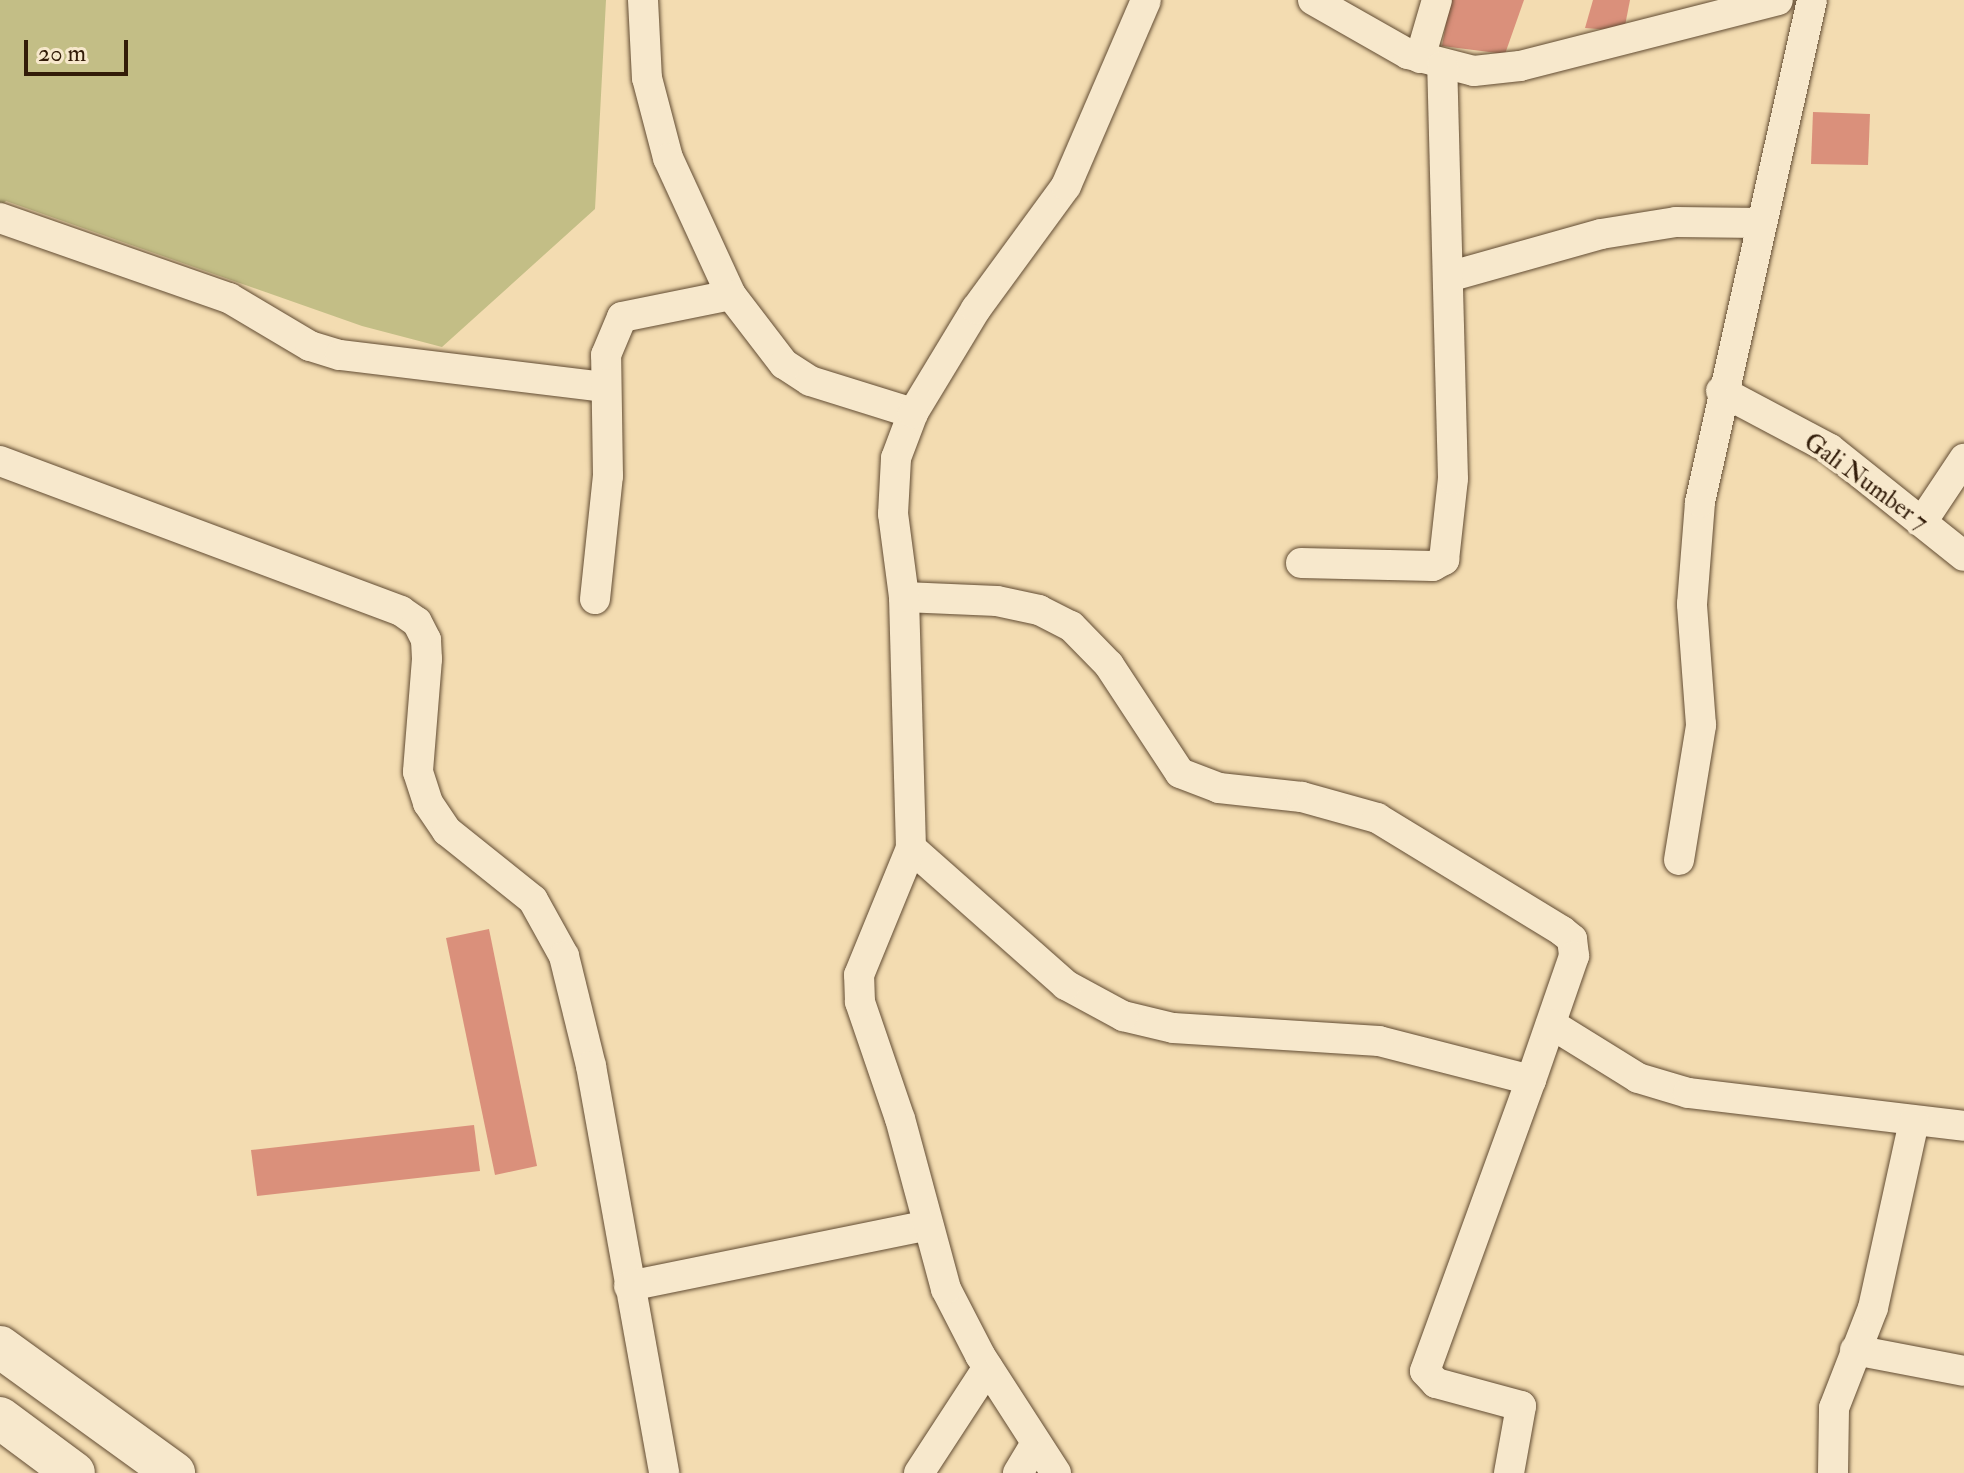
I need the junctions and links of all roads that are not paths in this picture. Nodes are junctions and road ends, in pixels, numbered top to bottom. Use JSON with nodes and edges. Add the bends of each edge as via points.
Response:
{"nodes":[{"id":1,"x":643,"y":0,"type":"edge"},
{"id":2,"x":1146,"y":0,"type":"edge"},
{"id":3,"x":1313,"y":0,"type":"edge"},
{"id":4,"x":1437,"y":0,"type":"edge"},
{"id":5,"x":1778,"y":0,"type":"edge"},
{"id":6,"x":1812,"y":0,"type":"edge"},
{"id":7,"x":1431,"y":62,"type":"junction"},
{"id":8,"x":0,"y":218,"type":"edge"},
{"id":9,"x":1760,"y":223,"type":"junction"},
{"id":10,"x":1448,"y":277,"type":"junction"},
{"id":11,"x":731,"y":295,"type":"junction"},
{"id":12,"x":605,"y":387,"type":"junction"},
{"id":13,"x":1721,"y":391,"type":"junction"},
{"id":14,"x":913,"y":413,"type":"junction"},
{"id":15,"x":1964,"y":459,"type":"edge"},
{"id":16,"x":0,"y":461,"type":"edge"},
{"id":17,"x":1922,"y":522,"type":"junction"},
{"id":18,"x":1964,"y":556,"type":"edge"},
{"id":19,"x":1301,"y":563,"type":"dead end"},
{"id":20,"x":904,"y":597,"type":"junction"},
{"id":21,"x":595,"y":599,"type":"dead end"},
{"id":22,"x":911,"y":848,"type":"junction"},
{"id":23,"x":1679,"y":860,"type":"dead end"},
{"id":24,"x":1551,"y":1024,"type":"junction"},
{"id":25,"x":1531,"y":1080,"type":"junction"},
{"id":26,"x":1914,"y":1121,"type":"junction"},
{"id":27,"x":1964,"y":1126,"type":"edge"},
{"id":28,"x":928,"y":1225,"type":"junction"},
{"id":29,"x":629,"y":1286,"type":"junction"},
{"id":30,"x":0,"y":1347,"type":"edge"},
{"id":31,"x":1855,"y":1350,"type":"junction"},
{"id":32,"x":988,"y":1367,"type":"junction"},
{"id":33,"x":1964,"y":1371,"type":"edge"},
{"id":34,"x":0,"y":1418,"type":"edge"},
{"id":35,"x":1036,"y":1443,"type":"junction"},
{"id":36,"x":74,"y":1473,"type":"edge"},
{"id":37,"x":174,"y":1473,"type":"edge"},
{"id":38,"x":664,"y":1473,"type":"edge"},
{"id":39,"x":919,"y":1473,"type":"edge"},
{"id":40,"x":1018,"y":1473,"type":"edge"},
{"id":41,"x":1056,"y":1473,"type":"edge"},
{"id":42,"x":1509,"y":1473,"type":"edge"},
{"id":43,"x":1833,"y":1473,"type":"edge"}],
"edges":[{"from":1,"to":11,"type":"street","via":[[647,78],[668,158]]},
{"from":2,"to":14,"type":"street","via":[[1066,186],[976,309]]},
{"from":3,"to":7,"type":"street"},
{"from":4,"to":7,"type":"street"},
{"from":5,"to":7,"type":"street","via":[[1520,66],[1474,71]]},
{"from":6,"to":9,"type":"street"},
{"from":7,"to":10,"type":"street"},
{"from":8,"to":12,"type":"street","via":[[229,298],[325,350]]},
{"from":9,"to":10,"type":"street","via":[[1676,222],[1601,234]]},
{"from":9,"to":13,"type":"street"},
{"from":10,"to":19,"type":"street","via":[[1453,479],[1444,560],[1433,566]]},
{"from":11,"to":12,"type":"street","via":[[622,317],[606,355]]},
{"from":11,"to":14,"type":"street","via":[[784,364],[810,381]]},
{"from":12,"to":21,"type":"street","via":[[608,476]]},
{"from":13,"to":17,"type":"street","name":"Gali Number 7","via":[[1830,449]]},
{"from":13,"to":23,"type":"street","via":[[1694,557],[1701,725]]},
{"from":14,"to":20,"type":"street","via":[[896,458],[894,500]]},
{"from":15,"to":17,"type":"street"},
{"from":16,"to":29,"type":"street","via":[[401,611],[417,622],[427,659],[418,772],[428,803],[447,831],[533,900],[564,956],[591,1066]]},
{"from":17,"to":18,"type":"street","name":"Gali Number 7"},
{"from":20,"to":22,"type":"street"},
{"from":20,"to":24,"type":"street","via":[[997,601],[1039,610],[1071,626],[1109,665],[1180,773],[1219,788],[1302,797],[1377,818],[1562,931],[1572,939],[1574,956]]},
{"from":22,"to":25,"type":"street","via":[[1066,985],[1123,1016],[1216,1033],[1379,1041]]},
{"from":22,"to":28,"type":"street","via":[[867,949],[859,975],[860,1002],[900,1119]]},
{"from":24,"to":25,"type":"street"},
{"from":24,"to":26,"type":"street","via":[[1638,1078],[1688,1093]]},
{"from":25,"to":42,"type":"street","via":[[1425,1371],[1436,1383],[1521,1406]]},
{"from":26,"to":27,"type":"street"},
{"from":26,"to":31,"type":"street","via":[[1873,1308]]},
{"from":28,"to":29,"type":"street"},
{"from":28,"to":32,"type":"street","via":[[946,1289]]},
{"from":29,"to":38,"type":"street"},
{"from":30,"to":37,"type":"street"},
{"from":31,"to":33,"type":"street"},
{"from":31,"to":43,"type":"street","via":[[1834,1408]]},
{"from":32,"to":35,"type":"street"},
{"from":32,"to":39,"type":"street"},
{"from":34,"to":36,"type":"street"},
{"from":35,"to":40,"type":"street"},
{"from":35,"to":41,"type":"street"}]}
